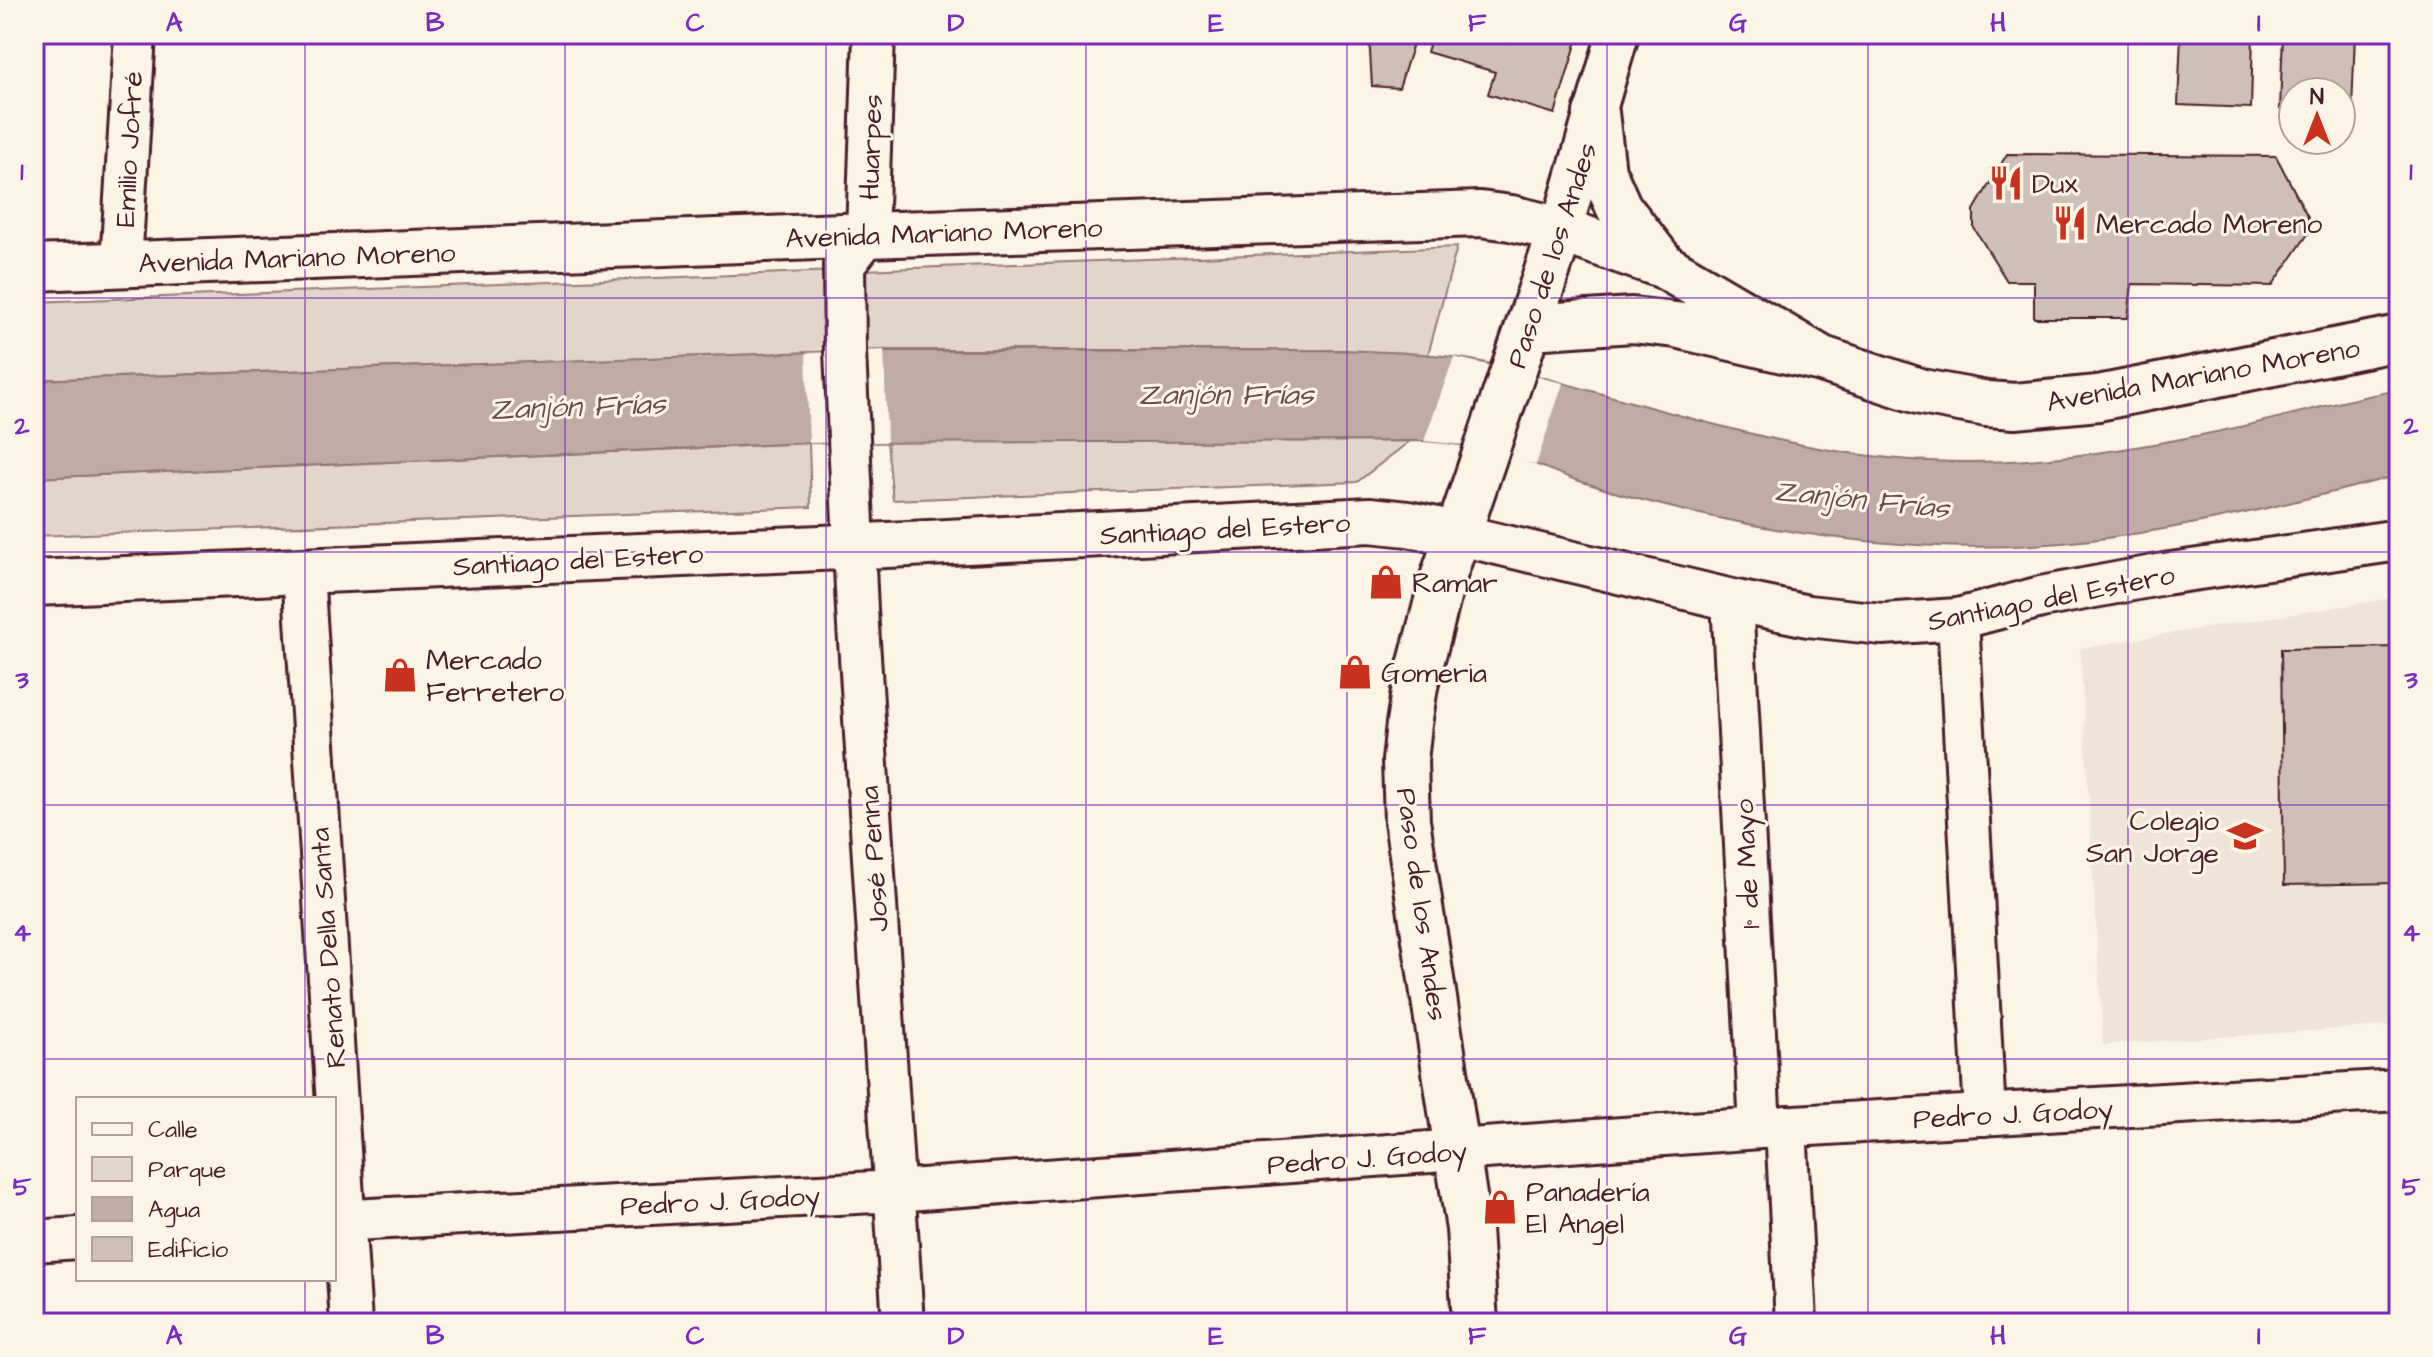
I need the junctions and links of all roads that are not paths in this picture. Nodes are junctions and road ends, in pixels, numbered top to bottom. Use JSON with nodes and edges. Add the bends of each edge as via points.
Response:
{"nodes":[{"id":1,"x":135,"y":34,"type":"edge"},
{"id":2,"x":874,"y":34,"type":"edge"},
{"id":3,"x":1618,"y":34,"type":"edge"},
{"id":4,"x":1596,"y":113,"type":"junction"},
{"id":5,"x":1561,"y":230,"type":"junction"},
{"id":6,"x":867,"y":235,"type":"junction"},
{"id":7,"x":121,"y":264,"type":"junction"},
{"id":8,"x":1664,"y":266,"type":"junction"},
{"id":9,"x":34,"y":268,"type":"edge"},
{"id":10,"x":1530,"y":327,"type":"junction"},
{"id":11,"x":2399,"y":338,"type":"edge"},
{"id":12,"x":1822,"y":359,"type":"junction"},
{"id":13,"x":847,"y":396,"type":"joint"},
{"id":14,"x":1456,"y":534,"type":"junction"},
{"id":15,"x":2399,"y":540,"type":"edge"},
{"id":16,"x":855,"y":545,"type":"junction"},
{"id":17,"x":303,"y":572,"type":"junction"},
{"id":18,"x":34,"y":583,"type":"edge"},
{"id":19,"x":1732,"y":600,"type":"junction"},
{"id":20,"x":1958,"y":619,"type":"junction"},
{"id":21,"x":2399,"y":1090,"type":"edge"},
{"id":22,"x":333,"y":1097,"type":"edge"},
{"id":23,"x":1985,"y":1115,"type":"junction"},
{"id":24,"x":1773,"y":1127,"type":"junction"},
{"id":25,"x":1458,"y":1150,"type":"junction"},
{"id":26,"x":336,"y":1151,"type":"edge"},
{"id":27,"x":894,"y":1191,"type":"junction"},
{"id":28,"x":340,"y":1221,"type":"edge"},
{"id":29,"x":76,"y":1238,"type":"edge"},
{"id":30,"x":34,"y":1241,"type":"edge"},
{"id":31,"x":351,"y":1323,"type":"edge"},
{"id":32,"x":903,"y":1323,"type":"edge"},
{"id":33,"x":1475,"y":1323,"type":"edge"},
{"id":34,"x":1796,"y":1323,"type":"edge"}],
"edges":[{"from":1,"to":7,"type":"street","name":"Emilio Jofré"},
{"from":2,"to":6,"type":"street","name":"Huarpes"},
{"from":3,"to":4,"type":"street","name":"Paso de los Andes"},
{"from":4,"to":5,"type":"street","name":"Paso de los Andes"},
{"from":4,"to":8,"type":"main road","via":[[1603,172],[1619,208]]},
{"from":5,"to":6,"type":"main road","name":"Avenida Mariano Moreno","via":[[1511,218],[1447,214]]},
{"from":5,"to":8,"type":"main road","name":"Avenida Mariano Moreno"},
{"from":5,"to":10,"type":"main road","name":"Paso de los Andes"},
{"from":6,"to":7,"type":"main road","name":"Avenida Mariano Moreno"},
{"from":6,"to":13,"type":"street","name":"Huarpes","via":[[844,265]]},
{"from":7,"to":9,"type":"main road","name":"Avenida Mariano Moreno"},
{"from":8,"to":12,"type":"main road","name":"Avenida Mariano Moreno"},
{"from":10,"to":12,"type":"main road","name":"Avenida Mariano Moreno","via":[[1632,320]]},
{"from":10,"to":14,"type":"main road","name":"Paso de los Andes"},
{"from":11,"to":12,"type":"main road","name":"Avenida Mariano Moreno","via":[[2098,398],[2015,406],[1922,392]]},
{"from":13,"to":16,"type":"street","name":"José Penna"},
{"from":14,"to":16,"type":"main road","name":"Santiago del Estero","via":[[1370,520]]},
{"from":14,"to":19,"type":"street","name":"Santiago del Estero"},
{"from":14,"to":25,"type":"main road","name":"Paso de los Andes","via":[[1415,686],[1405,761],[1407,821]]},
{"from":15,"to":20,"type":"street","name":"Santiago del Estero","via":[[2164,574]]},
{"from":16,"to":17,"type":"main road","name":"Santiago del Estero"},
{"from":16,"to":27,"type":"street","name":"José Penna"},
{"from":17,"to":18,"type":"main road","name":"Santiago del Estero"},
{"from":17,"to":22,"type":"street","name":"Renato Della Santa"},
{"from":19,"to":20,"type":"street","name":"Santiago del Estero","via":[[1882,624]]},
{"from":19,"to":24,"type":"street","name":"1° de Mayo"},
{"from":20,"to":23,"type":"street"},
{"from":21,"to":23,"type":"street","name":"Pedro J. Godoy"},
{"from":23,"to":24,"type":"street","name":"Pedro J. Godoy"},
{"from":24,"to":25,"type":"street","name":"Pedro J. Godoy"},
{"from":24,"to":34,"type":"street","name":"1° de Mayo"},
{"from":25,"to":27,"type":"street","name":"Pedro J. Godoy"},
{"from":25,"to":33,"type":"main road","name":"Paso de los Andes"},
{"from":26,"to":28,"type":"street","name":"Renato Della Santa"},
{"from":27,"to":28,"type":"street","name":"Pedro J. Godoy"},
{"from":27,"to":32,"type":"street","name":"José Penna"},
{"from":28,"to":31,"type":"street","name":"Renato Della Santa"},
{"from":29,"to":30,"type":"street"}]}
